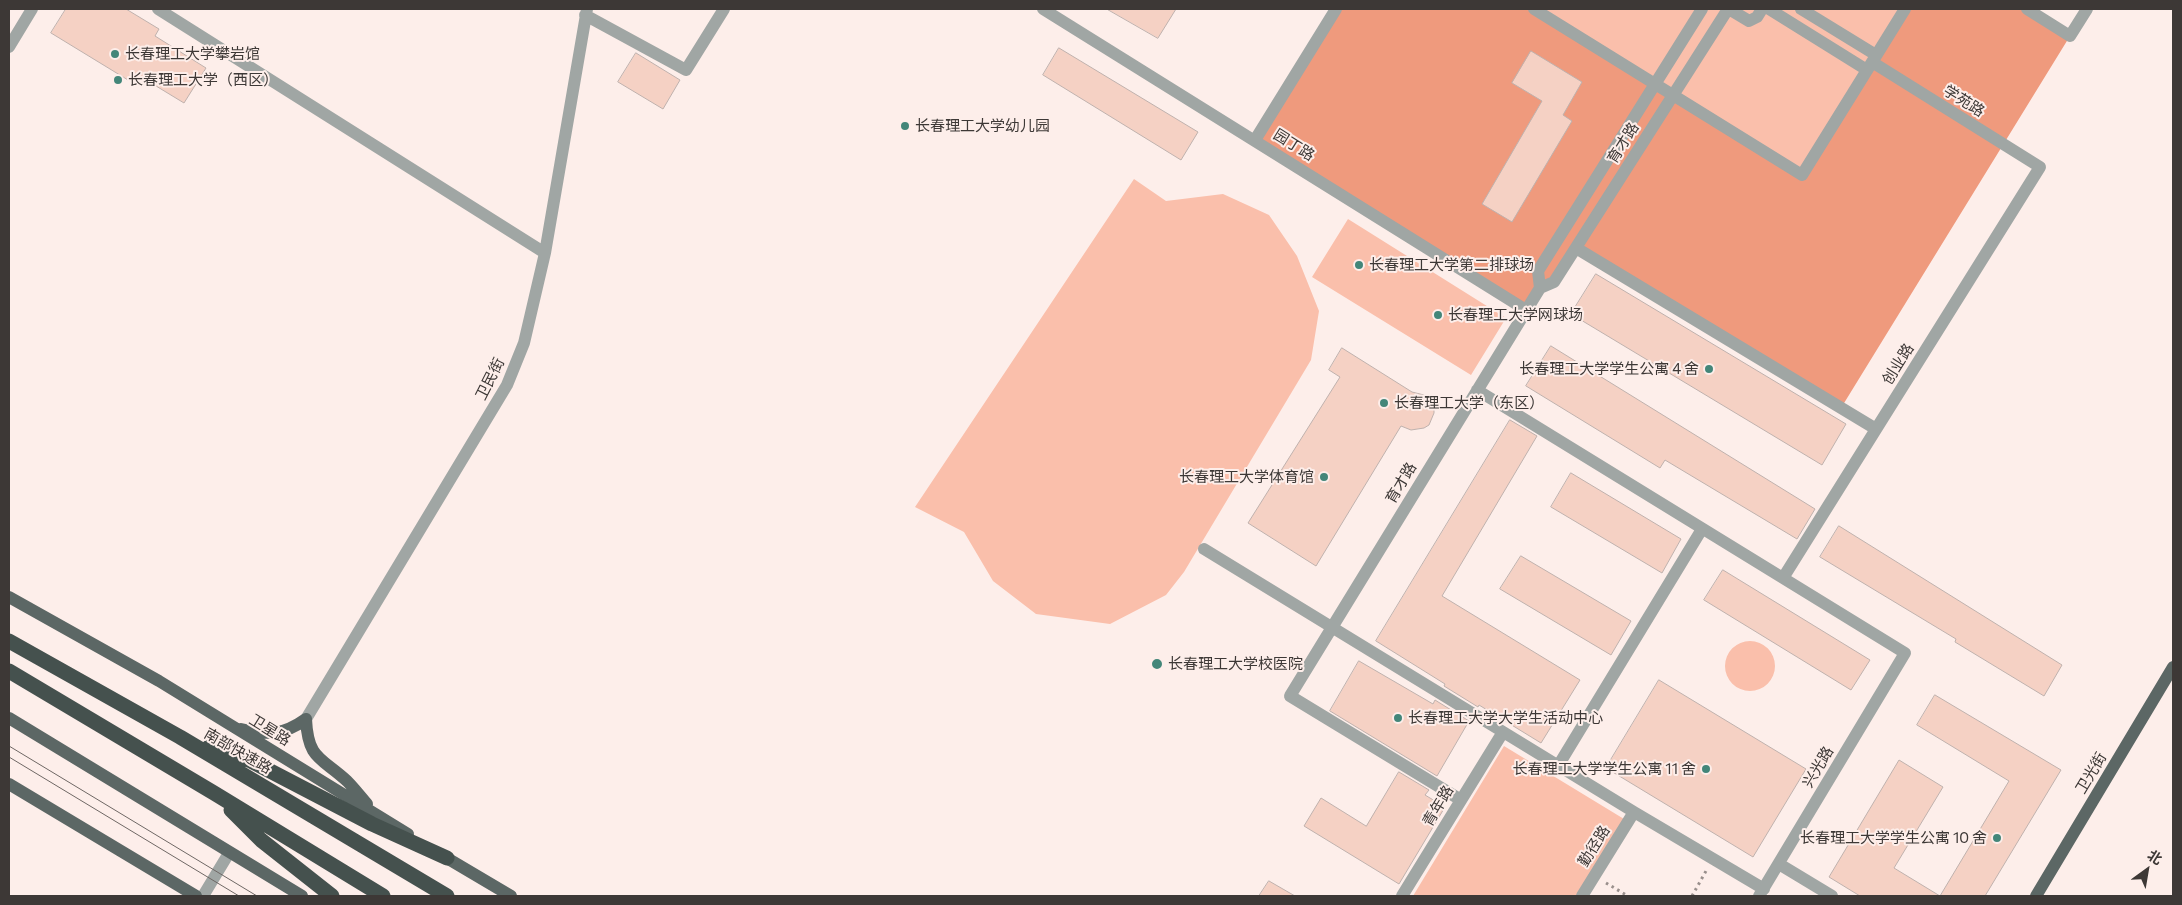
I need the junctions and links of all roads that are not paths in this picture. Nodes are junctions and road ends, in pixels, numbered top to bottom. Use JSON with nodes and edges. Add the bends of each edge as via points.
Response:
{"nodes":[{"id":1,"x":32,"y":9,"type":"edge"},
{"id":2,"x":158,"y":9,"type":"edge"},
{"id":3,"x":724,"y":9,"type":"edge"},
{"id":4,"x":1336,"y":9,"type":"edge"},
{"id":5,"x":1534,"y":9,"type":"edge"},
{"id":6,"x":1702,"y":9,"type":"edge"},
{"id":7,"x":1729,"y":9,"type":"edge"},
{"id":8,"x":1762,"y":9,"type":"edge"},
{"id":9,"x":1769,"y":9,"type":"edge"},
{"id":10,"x":1801,"y":9,"type":"edge"},
{"id":11,"x":1905,"y":9,"type":"edge"},
{"id":12,"x":2026,"y":9,"type":"edge"},
{"id":13,"x":2087,"y":9,"type":"edge"},
{"id":14,"x":1049,"y":10,"type":"edge"},
{"id":15,"x":586,"y":12,"type":"edge"},
{"id":16,"x":9,"y":47,"type":"edge"},
{"id":17,"x":1871,"y":62,"type":"junction"},
{"id":18,"x":1655,"y":84,"type":"junction"},
{"id":19,"x":1673,"y":95,"type":"junction"},
{"id":20,"x":1255,"y":140,"type":"junction"},
{"id":21,"x":2040,"y":167,"type":"joint"},
{"id":22,"x":1576,"y":248,"type":"junction"},
{"id":23,"x":545,"y":253,"type":"junction"},
{"id":24,"x":1540,"y":288,"type":"junction"},
{"id":25,"x":1526,"y":310,"type":"junction"},
{"id":26,"x":1477,"y":390,"type":"junction"},
{"id":27,"x":1876,"y":429,"type":"junction"},
{"id":28,"x":1702,"y":529,"type":"junction"},
{"id":29,"x":1204,"y":549,"type":"dead end"},
{"id":30,"x":1783,"y":578,"type":"junction"},
{"id":31,"x":9,"y":597,"type":"edge"},
{"id":32,"x":1332,"y":627,"type":"junction"},
{"id":33,"x":9,"y":641,"type":"edge"},
{"id":34,"x":2173,"y":667,"type":"edge"},
{"id":35,"x":9,"y":672,"type":"edge"},
{"id":36,"x":9,"y":718,"type":"edge"},
{"id":37,"x":306,"y":719,"type":"junction"},
{"id":38,"x":234,"y":727,"type":"junction"},
{"id":39,"x":1502,"y":732,"type":"junction"},
{"id":40,"x":180,"y":737,"type":"junction"},
{"id":41,"x":1558,"y":766,"type":"junction"},
{"id":42,"x":9,"y":784,"type":"edge"},
{"id":43,"x":214,"y":793,"type":"junction"},
{"id":44,"x":1461,"y":800,"type":"junction"},
{"id":45,"x":1634,"y":812,"type":"junction"},
{"id":46,"x":377,"y":815,"type":"junction"},
{"id":47,"x":228,"y":853,"type":"junction"},
{"id":48,"x":447,"y":858,"type":"junction"},
{"id":49,"x":1779,"y":864,"type":"junction"},
{"id":50,"x":1762,"y":892,"type":"edge"},
{"id":51,"x":196,"y":896,"type":"edge"},
{"id":52,"x":203,"y":896,"type":"edge"},
{"id":53,"x":302,"y":896,"type":"edge"},
{"id":54,"x":332,"y":896,"type":"edge"},
{"id":55,"x":383,"y":896,"type":"edge"},
{"id":56,"x":447,"y":896,"type":"edge"},
{"id":57,"x":511,"y":896,"type":"edge"},
{"id":58,"x":1402,"y":896,"type":"edge"},
{"id":59,"x":1582,"y":896,"type":"edge"},
{"id":60,"x":1832,"y":896,"type":"edge"},
{"id":61,"x":2036,"y":896,"type":"edge"}],
"edges":[{"from":1,"to":16,"type":"street"},
{"from":2,"to":23,"type":"street"},
{"from":3,"to":15,"type":"street","via":[[686,70]]},
{"from":4,"to":20,"type":"street"},
{"from":5,"to":18,"type":"street"},
{"from":6,"to":18,"type":"street","name":"育才路"},
{"from":7,"to":8,"type":"street","via":[[1748,21],[1757,17]]},
{"from":7,"to":19,"type":"street","name":"育才路"},
{"from":9,"to":17,"type":"street","name":"学苑路"},
{"from":10,"to":17,"type":"street","name":"学苑路"},
{"from":11,"to":17,"type":"street"},
{"from":12,"to":13,"type":"street","via":[[2070,36]]},
{"from":14,"to":20,"type":"street","name":"园丁路"},
{"from":15,"to":23,"type":"street","name":"卫民街"},
{"from":17,"to":19,"type":"street","via":[[1802,175]]},
{"from":17,"to":21,"type":"street","name":"学苑路"},
{"from":18,"to":19,"type":"street"},
{"from":18,"to":24,"type":"street","name":"育才路","via":[[1538,271]]},
{"from":19,"to":22,"type":"street","name":"育才路"},
{"from":20,"to":25,"type":"street","name":"园丁路"},
{"from":21,"to":27,"type":"street","name":"创业路"},
{"from":22,"to":24,"type":"street","name":"育才路","via":[[1554,282]]},
{"from":22,"to":27,"type":"street"},
{"from":23,"to":37,"type":"street","name":"卫民街","via":[[524,344],[507,385]]},
{"from":24,"to":25,"type":"street","name":"育才路"},
{"from":25,"to":26,"type":"street","name":"育才路"},
{"from":26,"to":28,"type":"street"},
{"from":26,"to":32,"type":"street","name":"育才路"},
{"from":27,"to":30,"type":"street","name":"创业路"},
{"from":28,"to":30,"type":"street"},
{"from":28,"to":41,"type":"street"},
{"from":29,"to":32,"type":"street"},
{"from":30,"to":49,"type":"street","name":"兴光路","via":[[1905,654]]},
{"from":31,"to":38,"type":"main road","name":"卫星路"},
{"from":32,"to":39,"type":"street"},
{"from":32,"to":44,"type":"street","name":"育才路","via":[[1290,696]]},
{"from":33,"to":40,"type":"highway","name":"南部快速路"},
{"from":34,"to":61,"type":"main road","name":"卫光街"},
{"from":35,"to":43,"type":"highway"},
{"from":36,"to":47,"type":"main road"},
{"from":37,"to":38,"type":"main road","via":[[290,730],[272,733]]},
{"from":37,"to":46,"type":"main road","via":[[307,737],[322,762],[346,780]]},
{"from":38,"to":46,"type":"main road","name":"卫星路"},
{"from":39,"to":41,"type":"street"},
{"from":39,"to":44,"type":"street","name":"青年路"},
{"from":40,"to":48,"type":"highway","via":[[252,761],[372,824]]},
{"from":40,"to":56,"type":"highway","name":"南部快速路"},
{"from":41,"to":45,"type":"street"},
{"from":42,"to":51,"type":"main road"},
{"from":43,"to":54,"type":"highway","via":[[261,840]]},
{"from":43,"to":55,"type":"highway"},
{"from":44,"to":58,"type":"street","name":"青年路"},
{"from":45,"to":50,"type":"street"},
{"from":45,"to":59,"type":"street","name":"勤径路"},
{"from":46,"to":48,"type":"main road","name":"卫星路"},
{"from":47,"to":52,"type":"street"},
{"from":47,"to":53,"type":"main road"},
{"from":48,"to":57,"type":"main road","name":"卫星路"},
{"from":49,"to":50,"type":"street","name":"兴光路"},
{"from":49,"to":60,"type":"street"}]}
